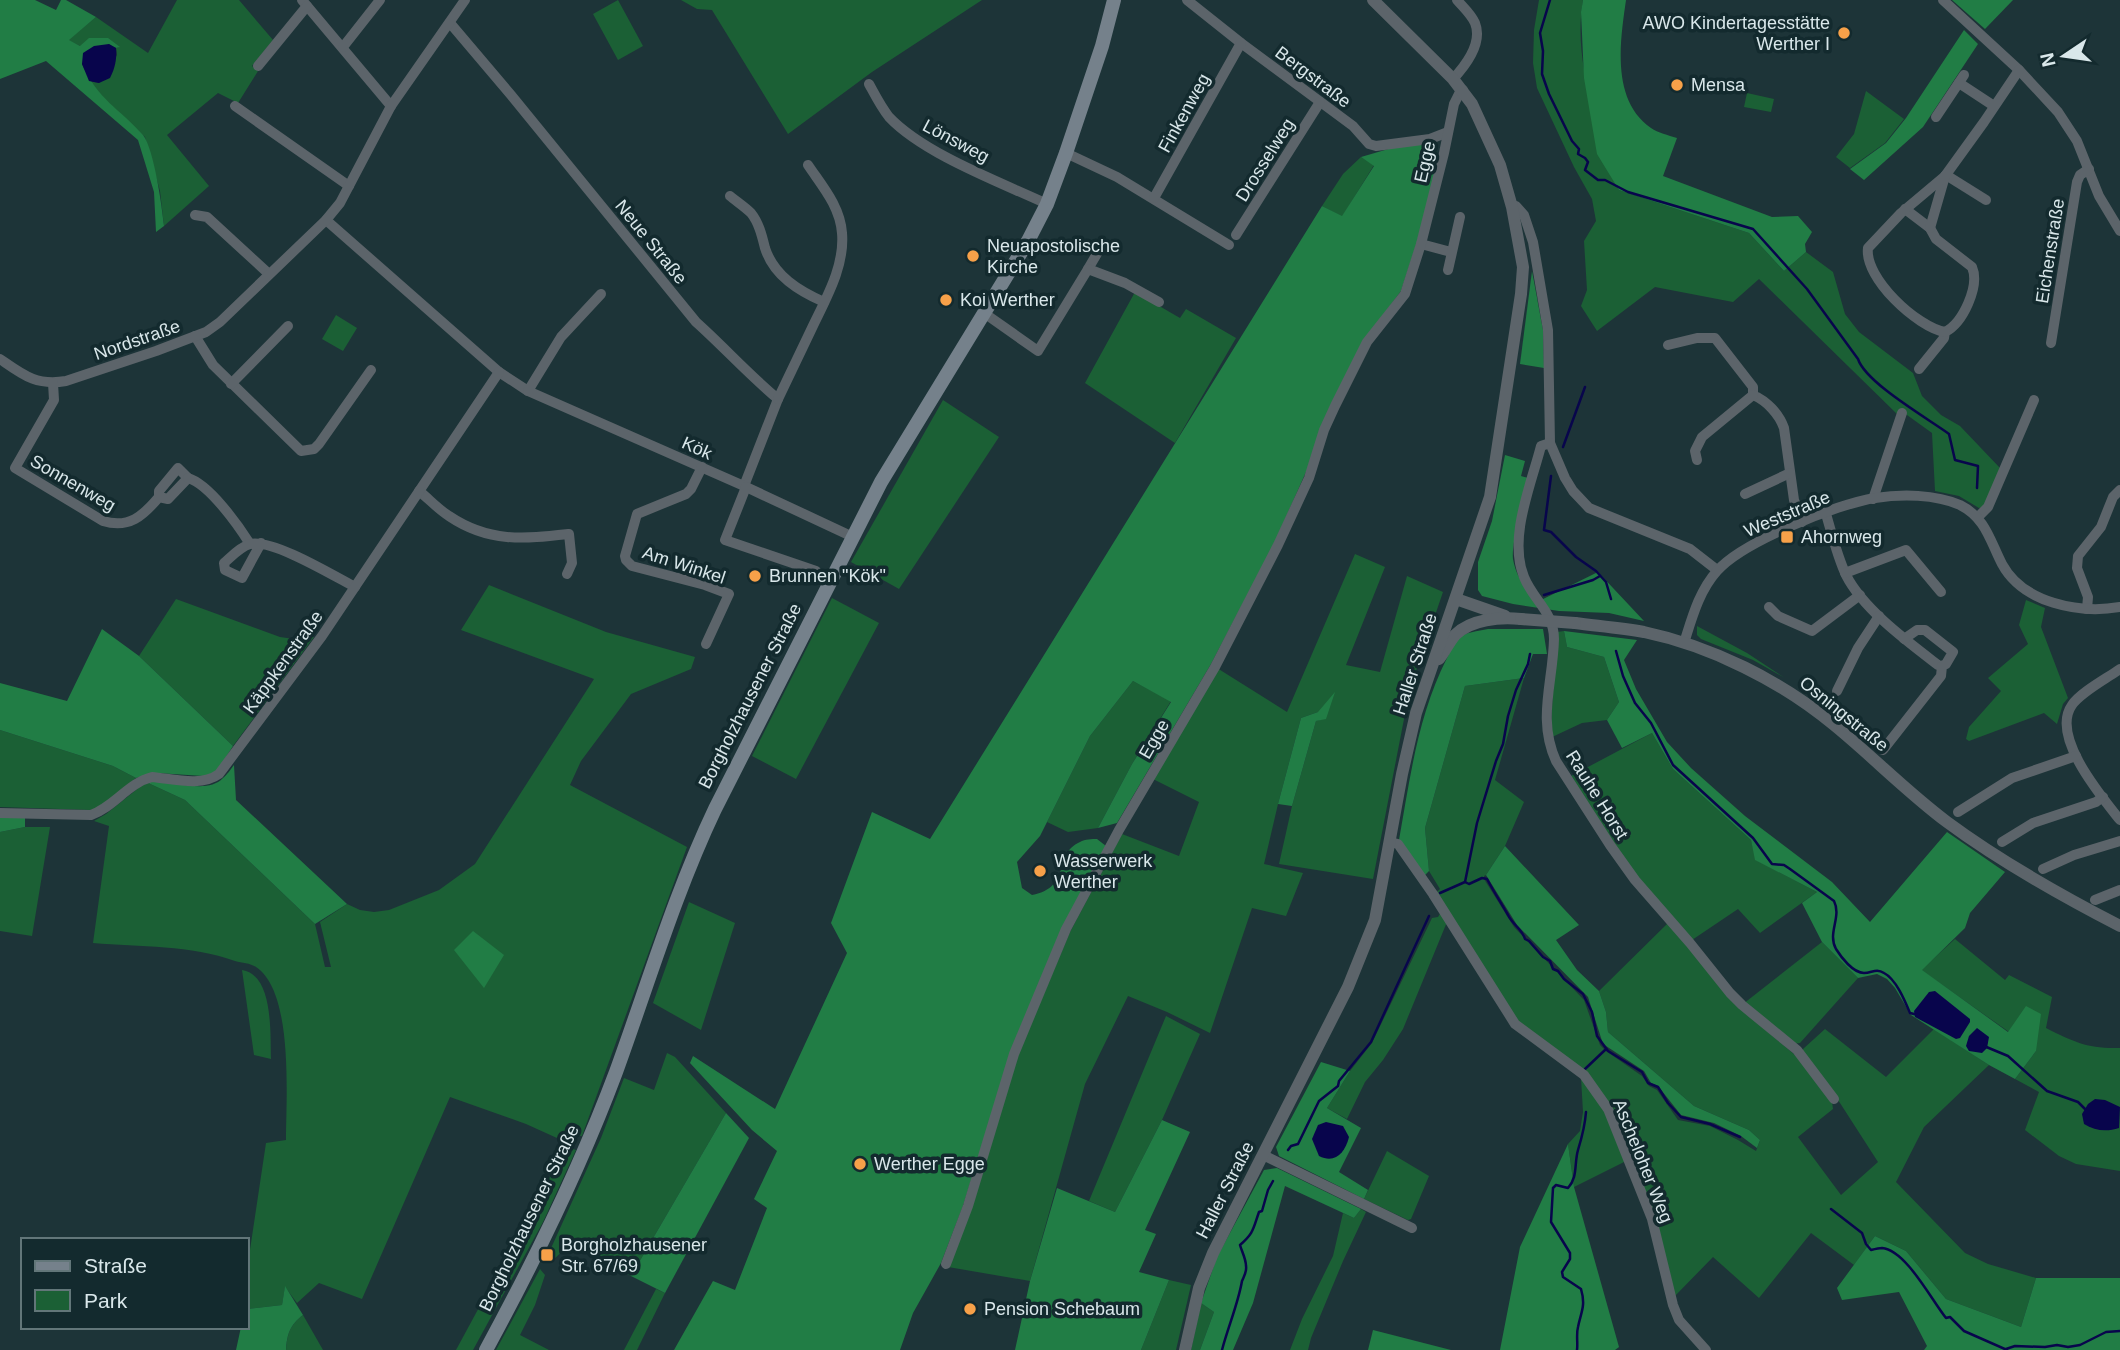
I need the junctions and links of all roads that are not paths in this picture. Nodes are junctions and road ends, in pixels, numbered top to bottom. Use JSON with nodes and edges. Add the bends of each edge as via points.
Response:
{"nodes":[{"id":1,"x":380,"y":0,"type":"edge"},
{"id":2,"x":465,"y":0,"type":"edge"},
{"id":3,"x":1114,"y":0,"type":"edge"},
{"id":4,"x":1187,"y":0,"type":"edge"},
{"id":5,"x":1373,"y":0,"type":"edge"},
{"id":6,"x":1457,"y":0,"type":"edge"},
{"id":7,"x":1943,"y":0,"type":"edge"},
{"id":8,"x":305,"y":3,"type":"edge"},
{"id":9,"x":450,"y":23,"type":"junction"},
{"id":10,"x":1241,"y":43,"type":"junction"},
{"id":11,"x":343,"y":47,"type":"junction"},
{"id":12,"x":258,"y":66,"type":"dead end"},
{"id":13,"x":2019,"y":69,"type":"junction"},
{"id":14,"x":1453,"y":79,"type":"junction"},
{"id":15,"x":869,"y":84,"type":"dead end"},
{"id":16,"x":1463,"y":90,"type":"junction"},
{"id":17,"x":1320,"y":102,"type":"junction"},
{"id":18,"x":235,"y":106,"type":"dead end"},
{"id":19,"x":391,"y":106,"type":"junction"},
{"id":20,"x":1994,"y":106,"type":"junction"},
{"id":21,"x":1936,"y":117,"type":"dead end"},
{"id":22,"x":1448,"y":132,"type":"junction"},
{"id":23,"x":1430,"y":139,"type":"junction"},
{"id":24,"x":1066,"y":153,"type":"junction"},
{"id":25,"x":1444,"y":153,"type":"junction"},
{"id":26,"x":808,"y":165,"type":"dead end"},
{"id":27,"x":2088,"y":169,"type":"junction"},
{"id":28,"x":1946,"y":175,"type":"junction"},
{"id":29,"x":349,"y":186,"type":"junction"},
{"id":30,"x":730,"y":196,"type":"dead end"},
{"id":31,"x":1154,"y":198,"type":"junction"},
{"id":32,"x":1986,"y":200,"type":"dead end"},
{"id":33,"x":1047,"y":204,"type":"junction"},
{"id":34,"x":1512,"y":207,"type":"junction"},
{"id":35,"x":1905,"y":209,"type":"junction"},
{"id":36,"x":195,"y":215,"type":"dead end"},
{"id":37,"x":1460,"y":217,"type":"dead end"},
{"id":38,"x":326,"y":220,"type":"junction"},
{"id":39,"x":1930,"y":228,"type":"junction"},
{"id":40,"x":2120,"y":231,"type":"edge"},
{"id":41,"x":1236,"y":235,"type":"dead end"},
{"id":42,"x":1421,"y":244,"type":"junction"},
{"id":43,"x":1229,"y":245,"type":"dead end"},
{"id":44,"x":1098,"y":252,"type":"dead end"},
{"id":45,"x":1451,"y":253,"type":"junction"},
{"id":46,"x":1088,"y":269,"type":"junction"},
{"id":47,"x":1448,"y":271,"type":"dead end"},
{"id":48,"x":269,"y":274,"type":"junction"},
{"id":49,"x":601,"y":294,"type":"dead end"},
{"id":50,"x":824,"y":302,"type":"junction"},
{"id":51,"x":1159,"y":302,"type":"dead end"},
{"id":52,"x":984,"y":313,"type":"junction"},
{"id":53,"x":288,"y":326,"type":"dead end"},
{"id":54,"x":1945,"y":332,"type":"junction"},
{"id":55,"x":195,"y":337,"type":"junction"},
{"id":56,"x":2051,"y":343,"type":"dead end"},
{"id":57,"x":1668,"y":345,"type":"dead end"},
{"id":58,"x":0,"y":359,"type":"edge"},
{"id":59,"x":1919,"y":369,"type":"dead end"},
{"id":60,"x":371,"y":370,"type":"dead end"},
{"id":61,"x":499,"y":372,"type":"junction"},
{"id":62,"x":53,"y":383,"type":"junction"},
{"id":63,"x":231,"y":384,"type":"junction"},
{"id":64,"x":528,"y":391,"type":"junction"},
{"id":65,"x":1753,"y":395,"type":"junction"},
{"id":66,"x":778,"y":399,"type":"junction"},
{"id":67,"x":2034,"y":400,"type":"dead end"},
{"id":68,"x":1902,"y":413,"type":"dead end"},
{"id":69,"x":1550,"y":443,"type":"junction"},
{"id":70,"x":1698,"y":460,"type":"dead end"},
{"id":71,"x":702,"y":467,"type":"junction"},
{"id":72,"x":1790,"y":473,"type":"junction"},
{"id":73,"x":745,"y":487,"type":"junction"},
{"id":74,"x":2120,"y":490,"type":"edge"},
{"id":75,"x":419,"y":491,"type":"junction"},
{"id":76,"x":1745,"y":494,"type":"dead end"},
{"id":77,"x":1873,"y":499,"type":"junction"},
{"id":78,"x":1826,"y":514,"type":"junction"},
{"id":79,"x":1978,"y":517,"type":"junction"},
{"id":80,"x":1802,"y":522,"type":"junction"},
{"id":81,"x":853,"y":537,"type":"junction"},
{"id":82,"x":816,"y":570,"type":"dead end"},
{"id":83,"x":1717,"y":570,"type":"junction"},
{"id":84,"x":1845,"y":573,"type":"junction"},
{"id":85,"x":567,"y":574,"type":"dead end"},
{"id":86,"x":355,"y":587,"type":"junction"},
{"id":87,"x":1941,"y":592,"type":"dead end"},
{"id":88,"x":1860,"y":595,"type":"junction"},
{"id":89,"x":1456,"y":600,"type":"junction"},
{"id":90,"x":1769,"y":607,"type":"dead end"},
{"id":91,"x":2120,"y":607,"type":"edge"},
{"id":92,"x":2087,"y":610,"type":"junction"},
{"id":93,"x":1451,"y":612,"type":"junction"},
{"id":94,"x":1879,"y":615,"type":"junction"},
{"id":95,"x":1515,"y":618,"type":"junction"},
{"id":96,"x":1476,"y":622,"type":"junction"},
{"id":97,"x":1904,"y":639,"type":"junction"},
{"id":98,"x":1684,"y":643,"type":"junction"},
{"id":99,"x":706,"y":644,"type":"dead end"},
{"id":100,"x":1942,"y":666,"type":"junction"},
{"id":101,"x":2120,"y":669,"type":"edge"},
{"id":102,"x":1429,"y":673,"type":"junction"},
{"id":103,"x":1838,"y":691,"type":"dead end"},
{"id":104,"x":1882,"y":750,"type":"dead end"},
{"id":105,"x":2076,"y":756,"type":"junction"},
{"id":106,"x":2103,"y":797,"type":"junction"},
{"id":107,"x":1958,"y":812,"type":"dead end"},
{"id":108,"x":0,"y":813,"type":"edge"},
{"id":109,"x":2120,"y":820,"type":"edge"},
{"id":110,"x":2120,"y":841,"type":"edge"},
{"id":111,"x":1390,"y":842,"type":"junction"},
{"id":112,"x":2002,"y":842,"type":"dead end"},
{"id":113,"x":2043,"y":869,"type":"dead end"},
{"id":114,"x":2120,"y":890,"type":"edge"},
{"id":115,"x":2095,"y":900,"type":"dead end"},
{"id":116,"x":2120,"y":926,"type":"edge"},
{"id":117,"x":1834,"y":1099,"type":"dead end"},
{"id":118,"x":1263,"y":1155,"type":"junction"},
{"id":119,"x":1412,"y":1228,"type":"dead end"},
{"id":120,"x":946,"y":1264,"type":"dead end"},
{"id":121,"x":485,"y":1350,"type":"edge"},
{"id":122,"x":1185,"y":1350,"type":"edge"},
{"id":123,"x":1706,"y":1350,"type":"edge"}],
"edges":[{"from":1,"to":11,"type":"street"},
{"from":2,"to":9,"type":"street","name":"Nordstraße"},
{"from":3,"to":24,"type":"main road","name":"Borgholzhausener Straße"},
{"from":4,"to":10,"type":"street","name":"Bergstraße"},
{"from":5,"to":14,"type":"street","name":"Haller Straße"},
{"from":6,"to":14,"type":"street","via":[[1474,21],[1476,34],[1471,55]]},
{"from":7,"to":13,"type":"street"},
{"from":8,"to":11,"type":"street"},
{"from":8,"to":12,"type":"street"},
{"from":9,"to":19,"type":"street","name":"Nordstraße"},
{"from":9,"to":66,"type":"street","name":"Neue Straße","via":[[696,322]]},
{"from":10,"to":17,"type":"street","name":"Bergstraße"},
{"from":10,"to":31,"type":"street","name":"Finkenweg"},
{"from":11,"to":19,"type":"street"},
{"from":13,"to":20,"type":"street"},
{"from":13,"to":27,"type":"street","via":[[2071,129]]},
{"from":14,"to":16,"type":"street","name":"Haller Straße"},
{"from":15,"to":33,"type":"street","name":"Lönsweg","via":[[889,116],[908,133],[943,155]]},
{"from":16,"to":22,"type":"street","name":"Egge","via":[[1456,98]]},
{"from":16,"to":34,"type":"street","name":"Haller Straße","via":[[1500,165]]},
{"from":17,"to":23,"type":"street","name":"Bergstraße","via":[[1373,146]]},
{"from":17,"to":41,"type":"street","name":"Drosselweg"},
{"from":18,"to":29,"type":"street"},
{"from":19,"to":29,"type":"street","name":"Nordstraße"},
{"from":20,"to":21,"type":"street","via":[[1961,79]]},
{"from":20,"to":28,"type":"street"},
{"from":22,"to":23,"type":"street","name":"Bergstraße"},
{"from":22,"to":25,"type":"street","name":"Egge"},
{"from":23,"to":25,"type":"street"},
{"from":24,"to":31,"type":"street"},
{"from":24,"to":33,"type":"main road","name":"Borgholzhausener Straße"},
{"from":25,"to":42,"type":"street","name":"Egge"},
{"from":26,"to":50,"type":"street","via":[[838,213],[842,233],[838,268]]},
{"from":27,"to":40,"type":"street"},
{"from":27,"to":56,"type":"street","name":"Eichenstraße","via":[[2077,182]]},
{"from":28,"to":32,"type":"street"},
{"from":28,"to":35,"type":"street"},
{"from":28,"to":39,"type":"street"},
{"from":29,"to":38,"type":"street","name":"Nordstraße"},
{"from":30,"to":50,"type":"street","via":[[757,223],[769,257],[782,275],[793,287]]},
{"from":31,"to":43,"type":"street"},
{"from":33,"to":52,"type":"main road","name":"Borgholzhausener Straße"},
{"from":34,"to":69,"type":"street","via":[[1519,208],[1529,228],[1548,330]]},
{"from":34,"to":89,"type":"street","name":"Haller Straße","via":[[1523,267],[1511,369],[1490,497]]},
{"from":35,"to":39,"type":"street"},
{"from":35,"to":54,"type":"street","via":[[1867,254],[1891,297],[1908,313]]},
{"from":36,"to":48,"type":"street","via":[[207,217]]},
{"from":37,"to":45,"type":"street"},
{"from":38,"to":48,"type":"street","name":"Nordstraße"},
{"from":38,"to":61,"type":"street","name":"Kök"},
{"from":39,"to":54,"type":"street","via":[[1936,239],[1974,272],[1962,315]]},
{"from":42,"to":45,"type":"street"},
{"from":42,"to":120,"type":"street","name":"Egge","via":[[1405,293],[1367,342],[1335,406],[1309,478],[1266,567],[1066,929],[1014,1054]]},
{"from":44,"to":46,"type":"street"},
{"from":45,"to":47,"type":"street"},
{"from":46,"to":51,"type":"street"},
{"from":46,"to":52,"type":"street","via":[[1038,351]]},
{"from":48,"to":55,"type":"street","name":"Nordstraße","via":[[220,322]]},
{"from":49,"to":64,"type":"street","via":[[561,337]]},
{"from":50,"to":66,"type":"street"},
{"from":52,"to":81,"type":"main road","name":"Borgholzhausener Straße","via":[[881,482]]},
{"from":53,"to":63,"type":"street"},
{"from":54,"to":59,"type":"street"},
{"from":55,"to":62,"type":"street","name":"Nordstraße"},
{"from":55,"to":63,"type":"street"},
{"from":57,"to":65,"type":"street","via":[[1715,338],[1754,387]]},
{"from":58,"to":62,"type":"street","via":[[35,380]]},
{"from":60,"to":63,"type":"street","via":[[319,444],[308,451],[296,448]]},
{"from":61,"to":64,"type":"street","name":"Kök"},
{"from":61,"to":75,"type":"street","name":"Käppkenstraße"},
{"from":62,"to":86,"type":"street","name":"Sonnenweg","via":[[54,400],[15,468],[114,524],[146,513],[159,497],[168,499],[188,478],[197,481],[256,543],[289,552]]},
{"from":64,"to":71,"type":"street","name":"Kök"},
{"from":65,"to":70,"type":"street","via":[[1702,437],[1696,451]]},
{"from":65,"to":72,"type":"street","via":[[1764,400],[1782,422]]},
{"from":66,"to":73,"type":"street"},
{"from":67,"to":79,"type":"street","via":[[1988,507]]},
{"from":68,"to":77,"type":"street"},
{"from":69,"to":83,"type":"street","via":[[1573,491],[1589,508],[1690,550]]},
{"from":69,"to":117,"type":"street","name":"Rauhe Horst","via":[[1541,446],[1517,546],[1524,580],[1552,623],[1546,724],[1550,748],[1635,880],[1730,993],[1797,1051]]},
{"from":71,"to":73,"type":"street","name":"Kök"},
{"from":71,"to":99,"type":"street","name":"Am Winkel","via":[[685,494],[638,514],[625,556],[632,566],[729,594]]},
{"from":72,"to":76,"type":"street"},
{"from":72,"to":80,"type":"street"},
{"from":73,"to":81,"type":"street","name":"Kök"},
{"from":73,"to":82,"type":"street","via":[[725,540]]},
{"from":74,"to":92,"type":"street","via":[[2101,527],[2078,556]]},
{"from":75,"to":85,"type":"street","via":[[449,516],[480,533],[504,538],[569,534],[572,563]]},
{"from":75,"to":86,"type":"street","name":"Käppkenstraße"},
{"from":77,"to":78,"type":"street","name":"Weststraße"},
{"from":77,"to":79,"type":"street","name":"Weststraße","via":[[1919,496],[1959,505]]},
{"from":78,"to":80,"type":"street","name":"Weststraße"},
{"from":78,"to":84,"type":"street"},
{"from":79,"to":92,"type":"street","via":[[2014,581],[2035,596]]},
{"from":80,"to":83,"type":"street","name":"Weststraße","via":[[1742,550]]},
{"from":81,"to":121,"type":"main road","name":"Borgholzhausener Straße","via":[[697,848],[568,1191]]},
{"from":83,"to":98,"type":"street","name":"Weststraße","via":[[1698,601]]},
{"from":84,"to":87,"type":"street","via":[[1906,550]]},
{"from":84,"to":88,"type":"street"},
{"from":86,"to":108,"type":"street","name":"Käppkenstraße","via":[[212,779],[145,779],[91,815]]},
{"from":88,"to":90,"type":"street","via":[[1812,631]]},
{"from":88,"to":94,"type":"street"},
{"from":89,"to":93,"type":"street","name":"Haller Straße"},
{"from":89,"to":95,"type":"street","name":"Osningstraße"},
{"from":91,"to":92,"type":"street"},
{"from":93,"to":96,"type":"street","name":"Osningstraße"},
{"from":93,"to":102,"type":"street","name":"Haller Straße"},
{"from":94,"to":97,"type":"street"},
{"from":94,"to":103,"type":"street"},
{"from":95,"to":96,"type":"street","name":"Osningstraße"},
{"from":95,"to":98,"type":"street","name":"Osningstraße","bridge":true,"via":[[1646,633]]},
{"from":96,"to":102,"type":"street","via":[[1453,637]]},
{"from":97,"to":100,"type":"street"},
{"from":97,"to":100,"type":"street","via":[[1925,630],[1953,652]]},
{"from":98,"to":116,"type":"street","name":"Osningstraße","via":[[1751,670],[1797,697],[1946,822],[2021,872]]},
{"from":100,"to":104,"type":"street","via":[[1941,676]]},
{"from":101,"to":105,"type":"street","via":[[2077,699],[2069,711],[2065,726]]},
{"from":102,"to":111,"type":"street","name":"Haller Straße","via":[[1416,713]]},
{"from":105,"to":106,"type":"street"},
{"from":105,"to":107,"type":"street","via":[[2012,778]]},
{"from":106,"to":109,"type":"street"},
{"from":106,"to":112,"type":"street","via":[[2033,823]]},
{"from":110,"to":113,"type":"street"},
{"from":111,"to":118,"type":"street","name":"Haller Straße","via":[[1375,920],[1363,954]]},
{"from":111,"to":123,"type":"street","name":"Ascheloher Weg","via":[[1398,844],[1433,894],[1515,1024],[1584,1075],[1608,1109],[1652,1220],[1672,1305]]},
{"from":114,"to":115,"type":"street"},
{"from":118,"to":119,"type":"street"},
{"from":118,"to":122,"type":"street","name":"Haller Straße","via":[[1208,1265]]}]}
